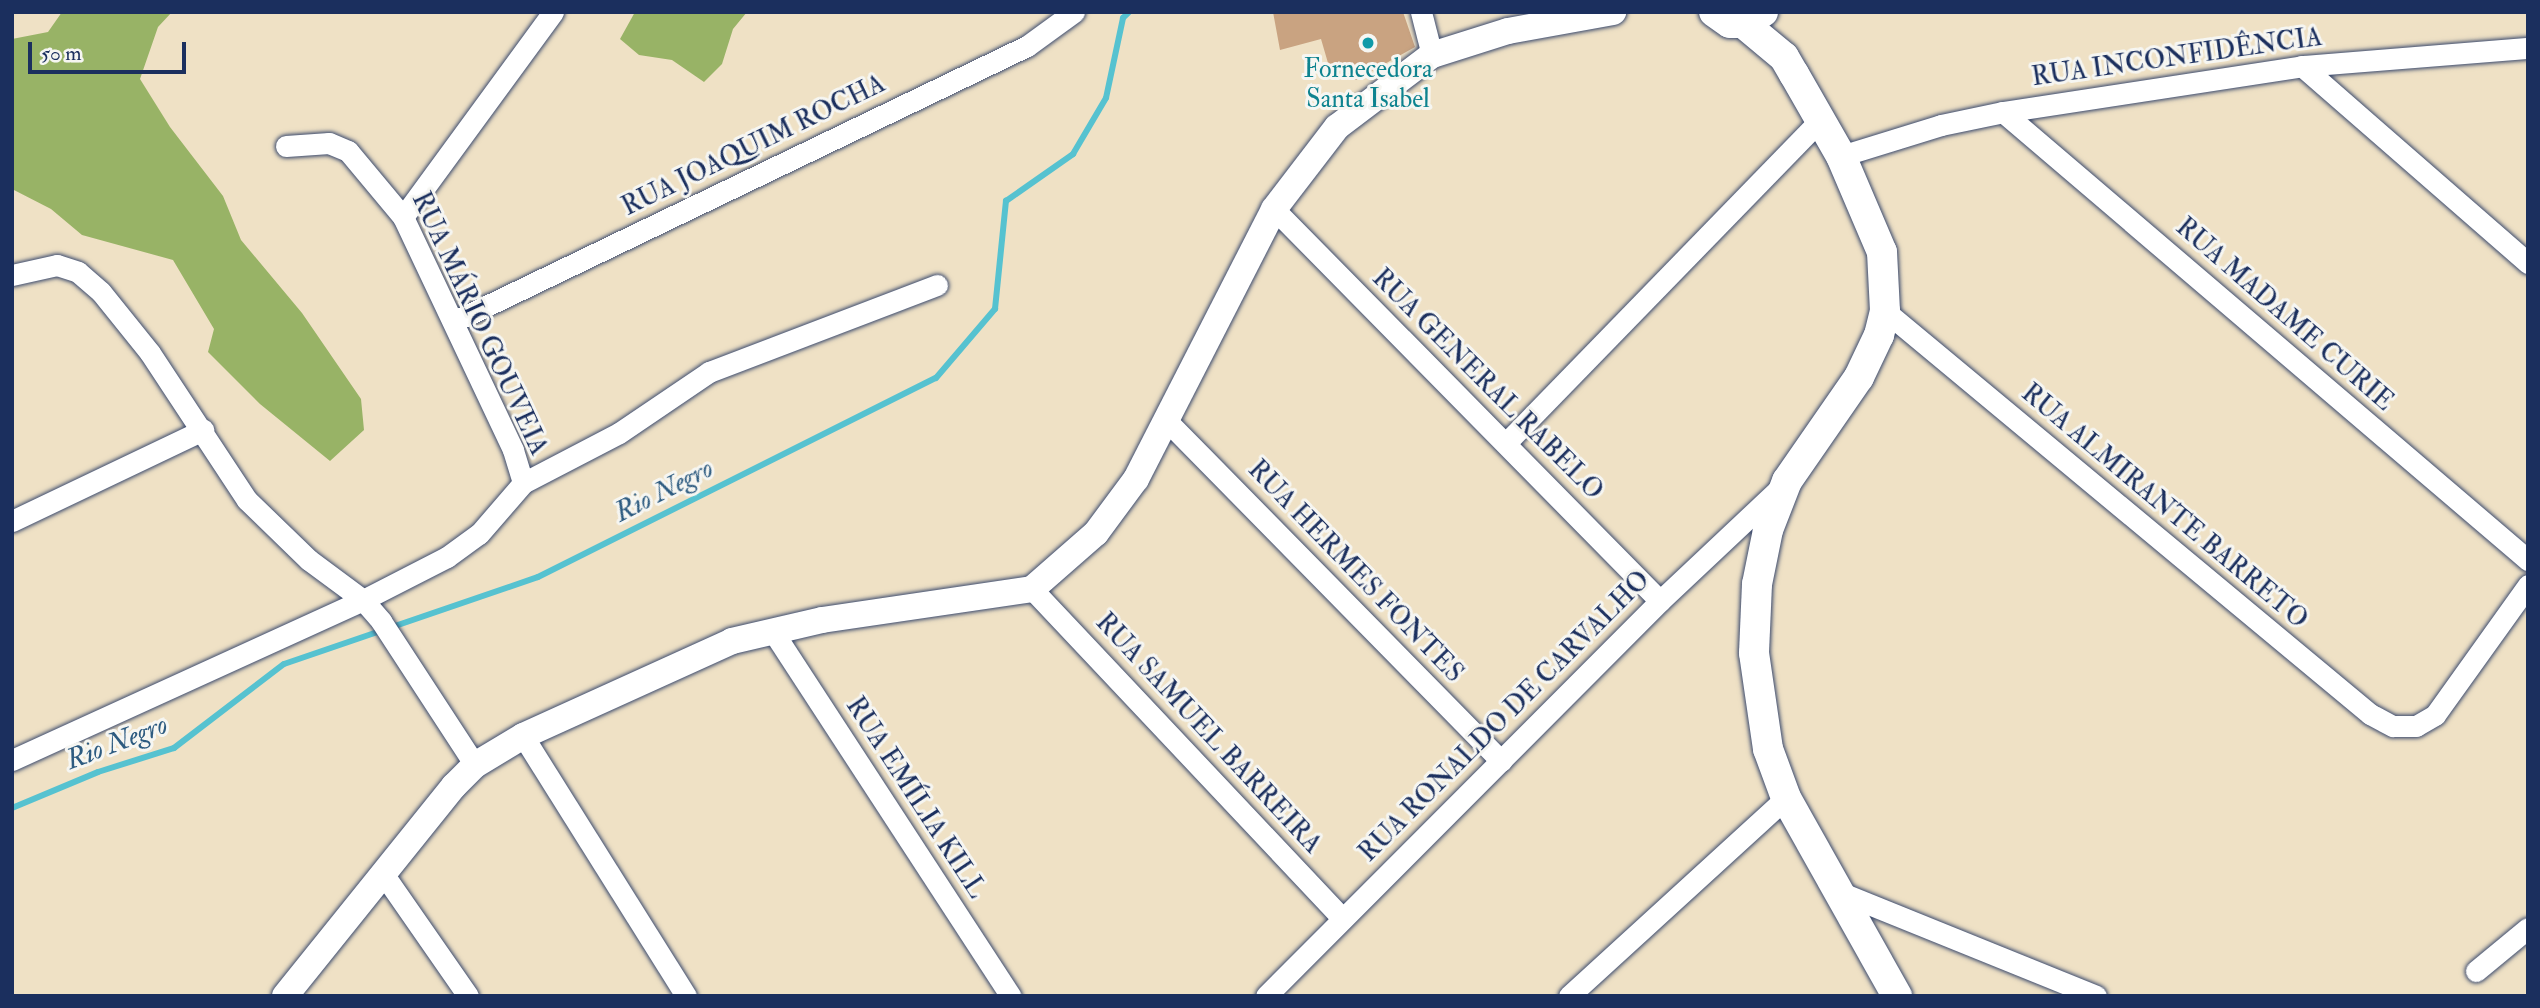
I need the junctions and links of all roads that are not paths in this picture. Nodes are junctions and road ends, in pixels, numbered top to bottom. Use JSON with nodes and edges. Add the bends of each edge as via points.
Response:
{"nodes":[{"id":1,"x":553,"y":12,"type":"edge"},
{"id":2,"x":1074,"y":12,"type":"edge"},
{"id":3,"x":1420,"y":12,"type":"edge"},
{"id":4,"x":1613,"y":12,"type":"edge"},
{"id":5,"x":1714,"y":12,"type":"edge"},
{"id":6,"x":1775,"y":12,"type":"edge"},
{"id":7,"x":1753,"y":18,"type":"edge"},
{"id":8,"x":2528,"y":48,"type":"edge"},
{"id":9,"x":1432,"y":55,"type":"junction"},
{"id":10,"x":1784,"y":57,"type":"junction"},
{"id":11,"x":2302,"y":65,"type":"junction"},
{"id":12,"x":2003,"y":112,"type":"junction"},
{"id":13,"x":1820,"y":120,"type":"junction"},
{"id":14,"x":286,"y":146,"type":"dead end"},
{"id":15,"x":1841,"y":156,"type":"junction"},
{"id":16,"x":1274,"y":209,"type":"junction"},
{"id":17,"x":403,"y":216,"type":"junction"},
{"id":18,"x":2528,"y":263,"type":"edge"},
{"id":19,"x":12,"y":275,"type":"edge"},
{"id":20,"x":937,"y":285,"type":"dead end"},
{"id":21,"x":1885,"y":311,"type":"junction"},
{"id":22,"x":453,"y":322,"type":"junction"},
{"id":23,"x":1169,"y":423,"type":"junction"},
{"id":24,"x":203,"y":430,"type":"junction"},
{"id":25,"x":1506,"y":443,"type":"junction"},
{"id":26,"x":1787,"y":481,"type":"junction"},
{"id":27,"x":523,"y":483,"type":"junction"},
{"id":28,"x":12,"y":520,"type":"edge"},
{"id":29,"x":2528,"y":560,"type":"edge"},
{"id":30,"x":2528,"y":585,"type":"edge"},
{"id":31,"x":1032,"y":589,"type":"junction"},
{"id":32,"x":363,"y":600,"type":"junction"},
{"id":33,"x":1660,"y":601,"type":"junction"},
{"id":34,"x":772,"y":630,"type":"junction"},
{"id":35,"x":523,"y":736,"type":"junction"},
{"id":36,"x":12,"y":760,"type":"edge"},
{"id":37,"x":1501,"y":761,"type":"junction"},
{"id":38,"x":475,"y":765,"type":"junction"},
{"id":39,"x":1786,"y":798,"type":"junction"},
{"id":40,"x":384,"y":875,"type":"junction"},
{"id":41,"x":1839,"y":892,"type":"junction"},
{"id":42,"x":1343,"y":919,"type":"junction"},
{"id":43,"x":2528,"y":928,"type":"edge"},
{"id":44,"x":2476,"y":971,"type":"dead end"},
{"id":45,"x":285,"y":996,"type":"edge"},
{"id":46,"x":468,"y":996,"type":"edge"},
{"id":47,"x":685,"y":996,"type":"edge"},
{"id":48,"x":1011,"y":996,"type":"edge"},
{"id":49,"x":1266,"y":996,"type":"edge"},
{"id":50,"x":1569,"y":996,"type":"edge"},
{"id":51,"x":1897,"y":996,"type":"edge"},
{"id":52,"x":2096,"y":996,"type":"edge"}],
"edges":[{"from":1,"to":17,"type":"street"},
{"from":2,"to":22,"type":"street","name":"RUA JOAQUIM ROCHA","via":[[1027,46]]},
{"from":3,"to":9,"type":"street"},
{"from":4,"to":9,"type":"street","via":[[1508,31]]},
{"from":5,"to":7,"type":"main road","via":[[1730,23]]},
{"from":6,"to":10,"type":"main road"},
{"from":7,"to":10,"type":"main road"},
{"from":8,"to":11,"type":"street","name":"RUA INCONFIDÊNCIA"},
{"from":9,"to":16,"type":"street","via":[[1337,127]]},
{"from":10,"to":13,"type":"main road"},
{"from":11,"to":12,"type":"street","name":"RUA INCONFIDÊNCIA"},
{"from":11,"to":18,"type":"street"},
{"from":12,"to":15,"type":"street","name":"RUA INCONFIDÊNCIA","via":[[1941,125]]},
{"from":12,"to":29,"type":"street","name":"RUA MADAME CURIE"},
{"from":13,"to":15,"type":"main road"},
{"from":13,"to":25,"type":"street"},
{"from":14,"to":17,"type":"street","name":"RUA MÁRIO GOUVEIA","via":[[329,143],[348,151]]},
{"from":15,"to":21,"type":"main road","via":[[1882,252]]},
{"from":16,"to":23,"type":"street"},
{"from":16,"to":25,"type":"street","name":"RUA GENERAL RABELO"},
{"from":17,"to":22,"type":"street","name":"RUA MÁRIO GOUVEIA"},
{"from":19,"to":24,"type":"street","via":[[57,265],[78,272],[101,292],[142,343]]},
{"from":20,"to":27,"type":"street","via":[[709,372],[619,433]]},
{"from":21,"to":26,"type":"main road","via":[[1859,377]]},
{"from":21,"to":30,"type":"street","name":"RUA ALMIRANTE BARRETO","via":[[2370,715],[2393,726],[2416,726],[2435,716]]},
{"from":22,"to":27,"type":"street","name":"RUA MÁRIO GOUVEIA","via":[[513,450]]},
{"from":23,"to":31,"type":"street","via":[[1136,480],[1096,533]]},
{"from":23,"to":37,"type":"street","name":"RUA HERMES FONTES"},
{"from":24,"to":28,"type":"street"},
{"from":24,"to":32,"type":"street","via":[[247,500],[309,560]]},
{"from":25,"to":33,"type":"street","name":"RUA GENERAL RABELO"},
{"from":26,"to":33,"type":"street","name":"RUA RONALDO DE CARVALHO"},
{"from":26,"to":39,"type":"main road","via":[[1768,530],[1757,584],[1754,653],[1768,749]]},
{"from":27,"to":32,"type":"street","name":"RUA MÁRIO GOUVEIA","via":[[479,534],[447,557]]},
{"from":31,"to":34,"type":"street"},
{"from":31,"to":42,"type":"street","name":"RUA SAMUEL BARREIRA"},
{"from":32,"to":36,"type":"street","name":"RUA MÁRIO GOUVEIA"},
{"from":32,"to":38,"type":"street","via":[[405,652]]},
{"from":33,"to":37,"type":"street","name":"RUA RONALDO DE CARVALHO"},
{"from":34,"to":35,"type":"street","via":[[732,641]]},
{"from":34,"to":48,"type":"street","name":"RUA EMÍLIA KILL"},
{"from":35,"to":38,"type":"street"},
{"from":35,"to":47,"type":"street"},
{"from":37,"to":42,"type":"street","name":"RUA RONALDO DE CARVALHO"},
{"from":38,"to":40,"type":"street"},
{"from":39,"to":41,"type":"main road"},
{"from":39,"to":50,"type":"street"},
{"from":40,"to":45,"type":"street"},
{"from":40,"to":46,"type":"street"},
{"from":41,"to":51,"type":"main road"},
{"from":41,"to":52,"type":"street"},
{"from":42,"to":49,"type":"street","name":"RUA RONALDO DE CARVALHO"},
{"from":43,"to":44,"type":"street"}]}
